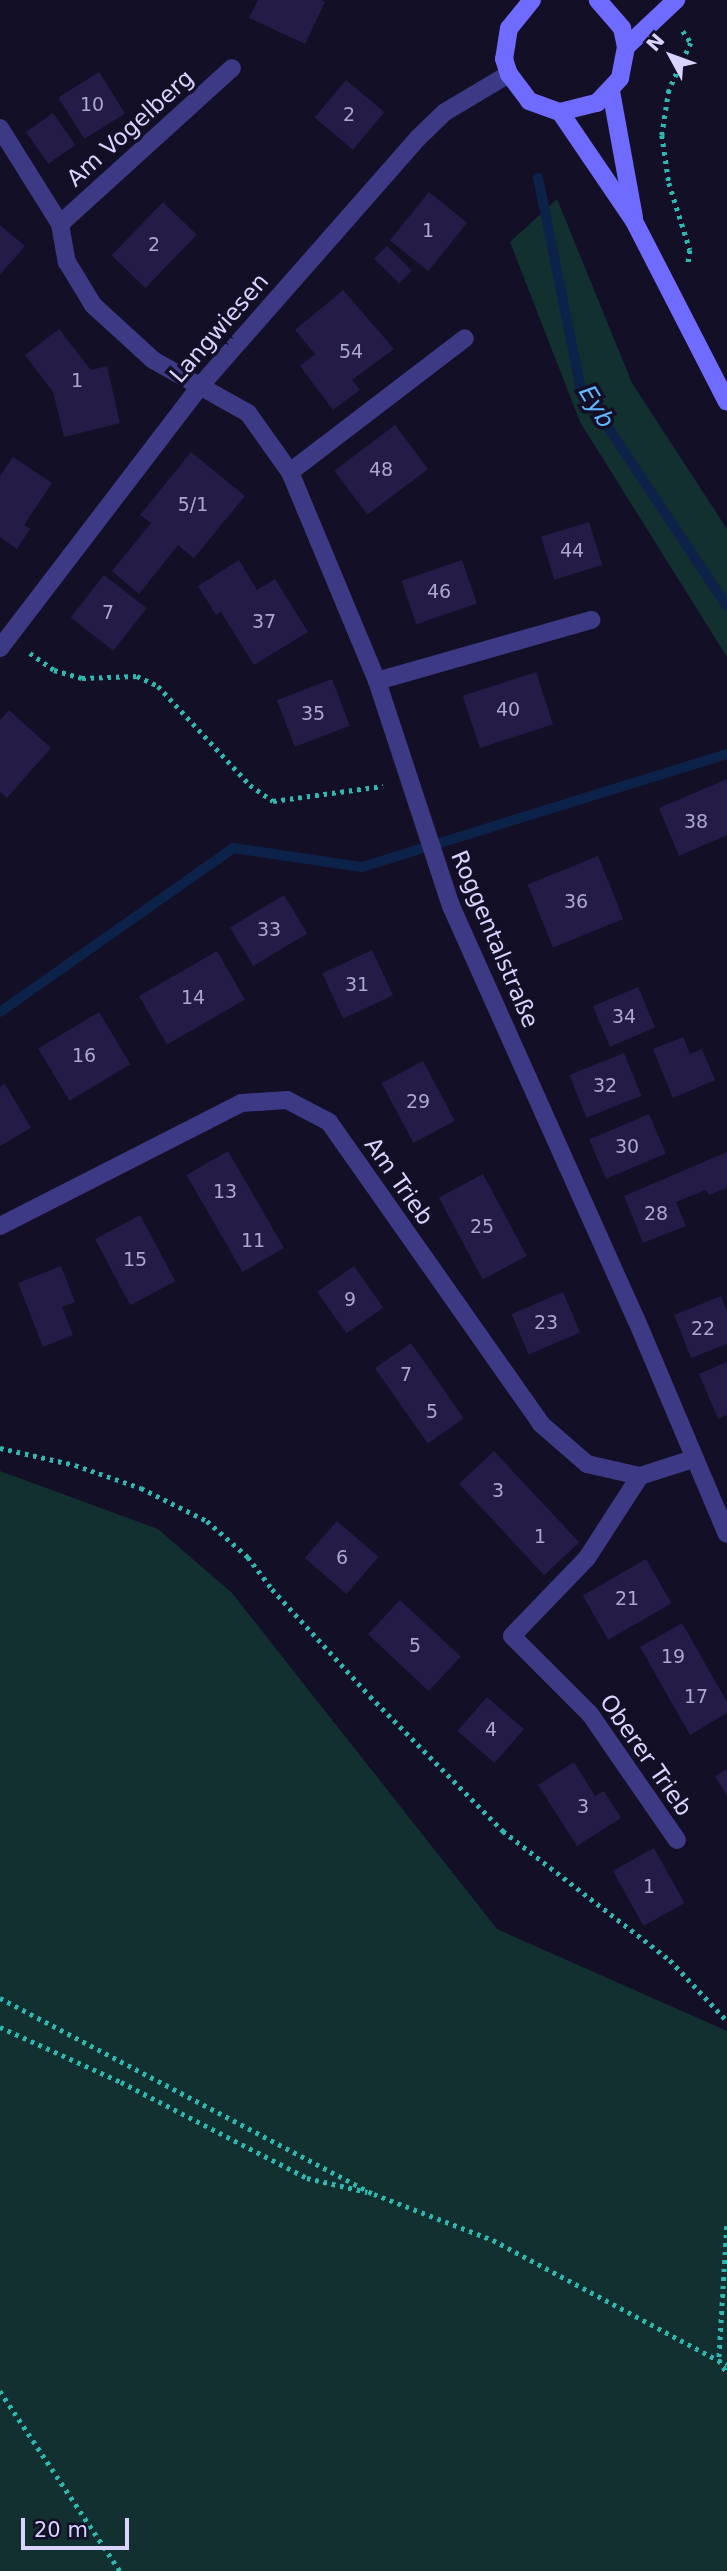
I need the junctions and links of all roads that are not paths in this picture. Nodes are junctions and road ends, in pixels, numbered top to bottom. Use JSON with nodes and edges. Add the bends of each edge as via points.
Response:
{"nodes":[{"id":1,"x":532,"y":0,"type":"edge"},
{"id":2,"x":598,"y":0,"type":"edge"},
{"id":3,"x":672,"y":4,"type":"edge"},
{"id":4,"x":517,"y":7,"type":"edge"},
{"id":5,"x":626,"y":47,"type":"junction"},
{"id":6,"x":232,"y":68,"type":"dead end"},
{"id":7,"x":509,"y":74,"type":"junction"},
{"id":8,"x":611,"y":91,"type":"junction"},
{"id":9,"x":560,"y":112,"type":"junction"},
{"id":10,"x":0,"y":128,"type":"edge"},
{"id":11,"x":634,"y":221,"type":"junction"},
{"id":12,"x":60,"y":224,"type":"junction"},
{"id":13,"x":465,"y":338,"type":"dead end"},
{"id":14,"x":201,"y":385,"type":"junction"},
{"id":15,"x":727,"y":402,"type":"edge"},
{"id":16,"x":290,"y":472,"type":"junction"},
{"id":17,"x":591,"y":620,"type":"dead end"},
{"id":18,"x":4,"y":643,"type":"edge"},
{"id":19,"x":377,"y":681,"type":"junction"},
{"id":20,"x":0,"y":1226,"type":"edge"},
{"id":21,"x":693,"y":1459,"type":"junction"},
{"id":22,"x":640,"y":1476,"type":"junction"},
{"id":23,"x":727,"y":1534,"type":"edge"},
{"id":24,"x":677,"y":1840,"type":"dead end"}],
"edges":[{"from":1,"to":4,"type":"main road"},
{"from":2,"to":5,"type":"main road","via":[[622,28]]},
{"from":3,"to":5,"type":"main road"},
{"from":4,"to":7,"type":"main road","via":[[505,43]]},
{"from":5,"to":8,"type":"main road","via":[[622,70]]},
{"from":6,"to":12,"type":"street","name":"Am Vogelberg"},
{"from":7,"to":9,"type":"main road","via":[[529,101]]},
{"from":7,"to":14,"type":"street","name":"Langwiesen","via":[[445,112],[418,138]]},
{"from":8,"to":9,"type":"main road","via":[[588,107]]},
{"from":8,"to":11,"type":"main road"},
{"from":9,"to":11,"type":"main road"},
{"from":10,"to":12,"type":"street","name":"Am Vogelberg"},
{"from":11,"to":15,"type":"main road"},
{"from":12,"to":14,"type":"street","name":"Am Vogelberg","via":[[67,262],[93,305],[153,360]]},
{"from":13,"to":16,"type":"street"},
{"from":14,"to":16,"type":"street","name":"Roggentalstraße","via":[[248,412]]},
{"from":14,"to":18,"type":"street","name":"Langwiesen"},
{"from":16,"to":19,"type":"street","name":"Roggentalstraße"},
{"from":17,"to":19,"type":"street"},
{"from":19,"to":21,"type":"street","name":"Roggentalstraße","via":[[439,870]]},
{"from":20,"to":22,"type":"street","name":"Am Trieb","via":[[241,1103],[287,1100],[328,1122],[541,1424],[587,1464]]},
{"from":21,"to":22,"type":"street"},
{"from":21,"to":23,"type":"street","name":"Roggentalstraße"},
{"from":22,"to":24,"type":"street","name":"Oberer Trieb","via":[[587,1558],[512,1636],[590,1714]]}]}
